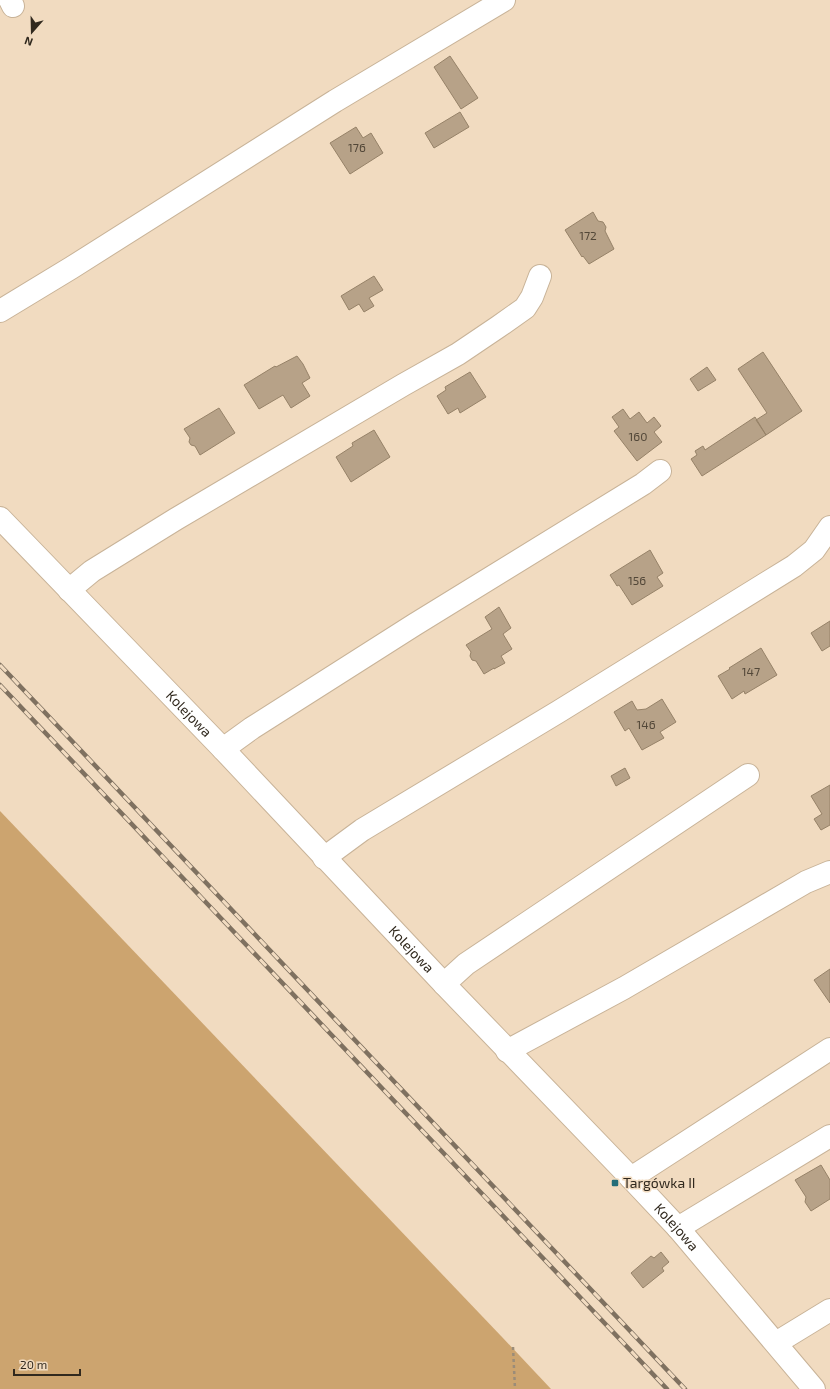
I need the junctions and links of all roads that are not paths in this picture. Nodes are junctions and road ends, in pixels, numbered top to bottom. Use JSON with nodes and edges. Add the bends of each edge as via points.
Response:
{"nodes":[{"id":1,"x":504,"y":0,"type":"edge"},
{"id":2,"x":540,"y":276,"type":"dead end"},
{"id":3,"x":0,"y":311,"type":"edge"},
{"id":4,"x":660,"y":471,"type":"dead end"},
{"id":5,"x":0,"y":518,"type":"edge"},
{"id":6,"x":830,"y":527,"type":"edge"},
{"id":7,"x":69,"y":590,"type":"junction"},
{"id":8,"x":223,"y":749,"type":"junction"},
{"id":9,"x":748,"y":775,"type":"dead end"},
{"id":10,"x":324,"y":858,"type":"junction"},
{"id":11,"x":830,"y":872,"type":"edge"},
{"id":12,"x":444,"y":984,"type":"junction"},
{"id":13,"x":830,"y":1049,"type":"edge"},
{"id":14,"x":507,"y":1051,"type":"junction"},
{"id":15,"x":830,"y":1136,"type":"edge"},
{"id":16,"x":631,"y":1178,"type":"junction"},
{"id":17,"x":678,"y":1228,"type":"junction"},
{"id":18,"x":830,"y":1310,"type":"edge"},
{"id":19,"x":776,"y":1343,"type":"junction"},
{"id":20,"x":814,"y":1389,"type":"edge"}],
"edges":[{"from":1,"to":3,"type":"street","via":[[335,101]]},
{"from":2,"to":7,"type":"street","via":[[525,308],[458,354],[176,519],[92,571]]},
{"from":4,"to":8,"type":"street","via":[[258,724]]},
{"from":5,"to":7,"type":"street","name":"Kolejowa"},
{"from":6,"to":10,"type":"street","via":[[814,550],[794,566],[362,830]]},
{"from":7,"to":8,"type":"street","name":"Kolejowa"},
{"from":8,"to":10,"type":"street","name":"Kolejowa"},
{"from":9,"to":12,"type":"street","via":[[472,960]]},
{"from":10,"to":12,"type":"street","name":"Kolejowa"},
{"from":11,"to":14,"type":"street","via":[[806,882],[624,988]]},
{"from":12,"to":14,"type":"street","name":"Kolejowa"},
{"from":13,"to":16,"type":"street"},
{"from":14,"to":16,"type":"street","name":"Kolejowa"},
{"from":15,"to":17,"type":"street"},
{"from":16,"to":17,"type":"street","name":"Kolejowa"},
{"from":17,"to":19,"type":"street","name":"Kolejowa"},
{"from":18,"to":19,"type":"street"},
{"from":19,"to":20,"type":"street","name":"Kolejowa"}]}
